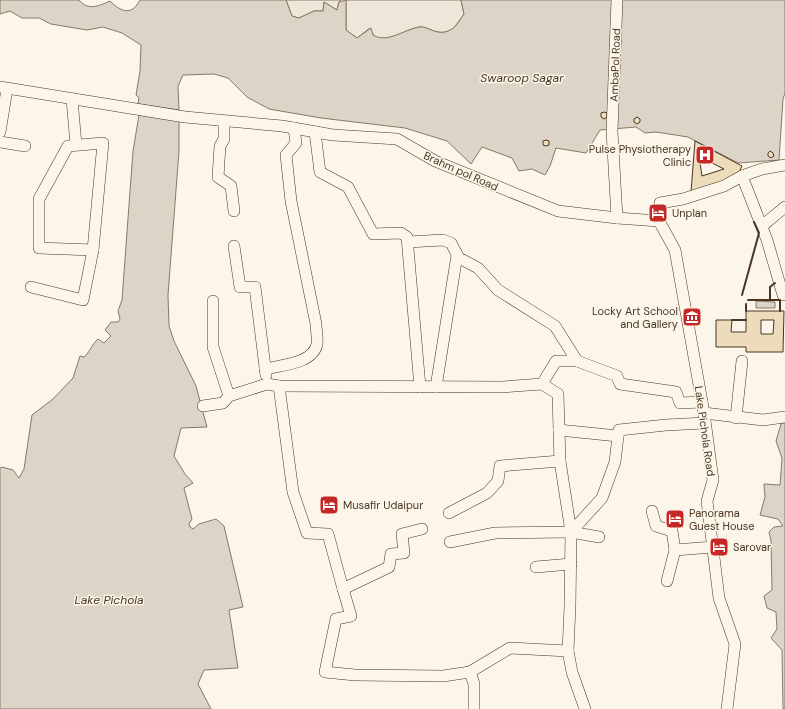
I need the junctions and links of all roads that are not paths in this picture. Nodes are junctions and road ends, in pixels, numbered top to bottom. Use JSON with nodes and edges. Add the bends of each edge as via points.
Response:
{"nodes":[{"id":1,"x":617,"y":0,"type":"edge"},
{"id":2,"x":3,"y":88,"type":"edge"},
{"id":3,"x":72,"y":99,"type":"junction"},
{"id":4,"x":224,"y":122,"type":"junction"},
{"id":5,"x":294,"y":128,"type":"junction"},
{"id":6,"x":0,"y":132,"type":"edge"},
{"id":7,"x":315,"y":132,"type":"junction"},
{"id":8,"x":0,"y":142,"type":"edge"},
{"id":9,"x":76,"y":145,"type":"junction"},
{"id":10,"x":26,"y":146,"type":"dead end"},
{"id":11,"x":785,"y":166,"type":"edge"},
{"id":12,"x":742,"y":176,"type":"junction"},
{"id":13,"x":785,"y":207,"type":"edge"},
{"id":14,"x":234,"y":211,"type":"dead end"},
{"id":15,"x":617,"y":218,"type":"junction"},
{"id":16,"x":659,"y":221,"type":"junction"},
{"id":17,"x":762,"y":226,"type":"junction"},
{"id":18,"x":408,"y":242,"type":"junction"},
{"id":19,"x":234,"y":246,"type":"dead end"},
{"id":20,"x":93,"y":250,"type":"junction"},
{"id":21,"x":457,"y":255,"type":"junction"},
{"id":22,"x":31,"y":287,"type":"dead end"},
{"id":23,"x":783,"y":295,"type":"dead end"},
{"id":24,"x":213,"y":301,"type":"dead end"},
{"id":25,"x":742,"y":360,"type":"dead end"},
{"id":26,"x":577,"y":361,"type":"junction"},
{"id":27,"x":265,"y":369,"type":"junction"},
{"id":28,"x":267,"y":384,"type":"junction"},
{"id":29,"x":542,"y":384,"type":"junction"},
{"id":30,"x":279,"y":386,"type":"junction"},
{"id":31,"x":420,"y":387,"type":"junction"},
{"id":32,"x":436,"y":387,"type":"junction"},
{"id":33,"x":229,"y":396,"type":"junction"},
{"id":34,"x":203,"y":406,"type":"dead end"},
{"id":35,"x":704,"y":412,"type":"junction"},
{"id":36,"x":785,"y":417,"type":"edge"},
{"id":37,"x":736,"y":418,"type":"junction"},
{"id":38,"x":559,"y":430,"type":"junction"},
{"id":39,"x":618,"y":436,"type":"junction"},
{"id":40,"x":560,"y":461,"type":"junction"},
{"id":41,"x":652,"y":511,"type":"dead end"},
{"id":42,"x":449,"y":513,"type":"dead end"},
{"id":43,"x":422,"y":529,"type":"dead end"},
{"id":44,"x":570,"y":532,"type":"junction"},
{"id":45,"x":599,"y":537,"type":"dead end"},
{"id":46,"x":450,"y":542,"type":"dead end"},
{"id":47,"x":712,"y":547,"type":"junction"},
{"id":48,"x":675,"y":550,"type":"junction"},
{"id":49,"x":570,"y":564,"type":"junction"},
{"id":50,"x":536,"y":566,"type":"dead end"},
{"id":51,"x":667,"y":581,"type":"dead end"},
{"id":52,"x":343,"y":589,"type":"junction"},
{"id":53,"x":568,"y":651,"type":"junction"},
{"id":54,"x":470,"y":672,"type":"junction"},
{"id":55,"x":474,"y":709,"type":"edge"},
{"id":56,"x":585,"y":709,"type":"edge"},
{"id":57,"x":727,"y":709,"type":"edge"}],
"edges":[{"from":1,"to":15,"type":"street","name":"AmbaPol Road","via":[[612,131]]},
{"from":2,"to":3,"type":"street","name":"Brahm pol Road"},
{"from":2,"to":6,"type":"street"},
{"from":3,"to":4,"type":"street","name":"Brahm pol Road"},
{"from":3,"to":9,"type":"street"},
{"from":4,"to":5,"type":"street","name":"Brahm pol Road"},
{"from":4,"to":14,"type":"street","via":[[218,177],[231,186]]},
{"from":5,"to":7,"type":"street","name":"Brahm pol Road"},
{"from":5,"to":27,"type":"street","via":[[296,144],[286,155],[291,201],[316,324],[317,344],[311,355],[292,363]]},
{"from":7,"to":15,"type":"street","name":"Brahm pol Road","via":[[397,139],[435,161],[558,211]]},
{"from":7,"to":18,"type":"street","via":[[320,172],[348,187],[373,234],[401,233],[405,234]]},
{"from":8,"to":10,"type":"street"},
{"from":9,"to":20,"type":"street","via":[[103,142]]},
{"from":9,"to":20,"type":"street","via":[[68,146],[39,199],[39,248]]},
{"from":11,"to":12,"type":"street","via":[[762,169]]},
{"from":12,"to":16,"type":"street","via":[[724,186],[683,199],[660,203]]},
{"from":12,"to":17,"type":"street"},
{"from":13,"to":17,"type":"street"},
{"from":15,"to":16,"type":"street","name":"Brahm pol Road"},
{"from":16,"to":35,"type":"street","name":"Lake Pichola Road","via":[[675,250]]},
{"from":17,"to":23,"type":"street"},
{"from":18,"to":21,"type":"street","via":[[447,240]]},
{"from":18,"to":31,"type":"street"},
{"from":19,"to":27,"type":"street","via":[[240,287],[255,287]]},
{"from":20,"to":22,"type":"street","via":[[83,300]]},
{"from":21,"to":26,"type":"street","via":[[478,268],[498,290],[555,326]]},
{"from":21,"to":32,"type":"street"},
{"from":24,"to":33,"type":"street","via":[[213,347]]},
{"from":25,"to":37,"type":"street"},
{"from":26,"to":29,"type":"street","via":[[556,361]]},
{"from":26,"to":35,"type":"street","via":[[617,376],[620,384],[676,392],[680,403]]},
{"from":27,"to":28,"type":"street"},
{"from":28,"to":30,"type":"street"},
{"from":28,"to":33,"type":"street"},
{"from":29,"to":32,"type":"street"},
{"from":29,"to":38,"type":"street","via":[[558,394]]},
{"from":30,"to":31,"type":"street"},
{"from":30,"to":52,"type":"street","via":[[293,492],[307,533],[328,534]]},
{"from":31,"to":32,"type":"street"},
{"from":33,"to":34,"type":"street","via":[[223,403]]},
{"from":35,"to":37,"type":"street"},
{"from":35,"to":39,"type":"street","via":[[666,425],[619,430]]},
{"from":35,"to":47,"type":"street","name":"Lake Pichola Road","via":[[713,480],[707,501]]},
{"from":36,"to":37,"type":"street","via":[[763,420]]},
{"from":38,"to":39,"type":"street"},
{"from":38,"to":40,"type":"street"},
{"from":39,"to":44,"type":"street","via":[[615,462],[602,498]]},
{"from":40,"to":42,"type":"street","via":[[500,466],[498,480],[487,493]]},
{"from":40,"to":44,"type":"street"},
{"from":41,"to":48,"type":"street","via":[[656,526],[672,531]]},
{"from":43,"to":52,"type":"street","via":[[402,534],[404,553],[391,554],[389,567]]},
{"from":44,"to":45,"type":"street"},
{"from":44,"to":46,"type":"street","via":[[495,533]]},
{"from":44,"to":49,"type":"street"},
{"from":47,"to":48,"type":"street"},
{"from":47,"to":57,"type":"street","name":"Lake Pichola Road","via":[[719,598],[735,644]]},
{"from":48,"to":51,"type":"street"},
{"from":49,"to":50,"type":"street"},
{"from":49,"to":53,"type":"street"},
{"from":52,"to":54,"type":"street","via":[[351,616],[336,619],[325,672],[443,676]]},
{"from":53,"to":54,"type":"street","via":[[510,648]]},
{"from":53,"to":56,"type":"street","via":[[572,672]]},
{"from":54,"to":55,"type":"street","via":[[474,684]]}]}
